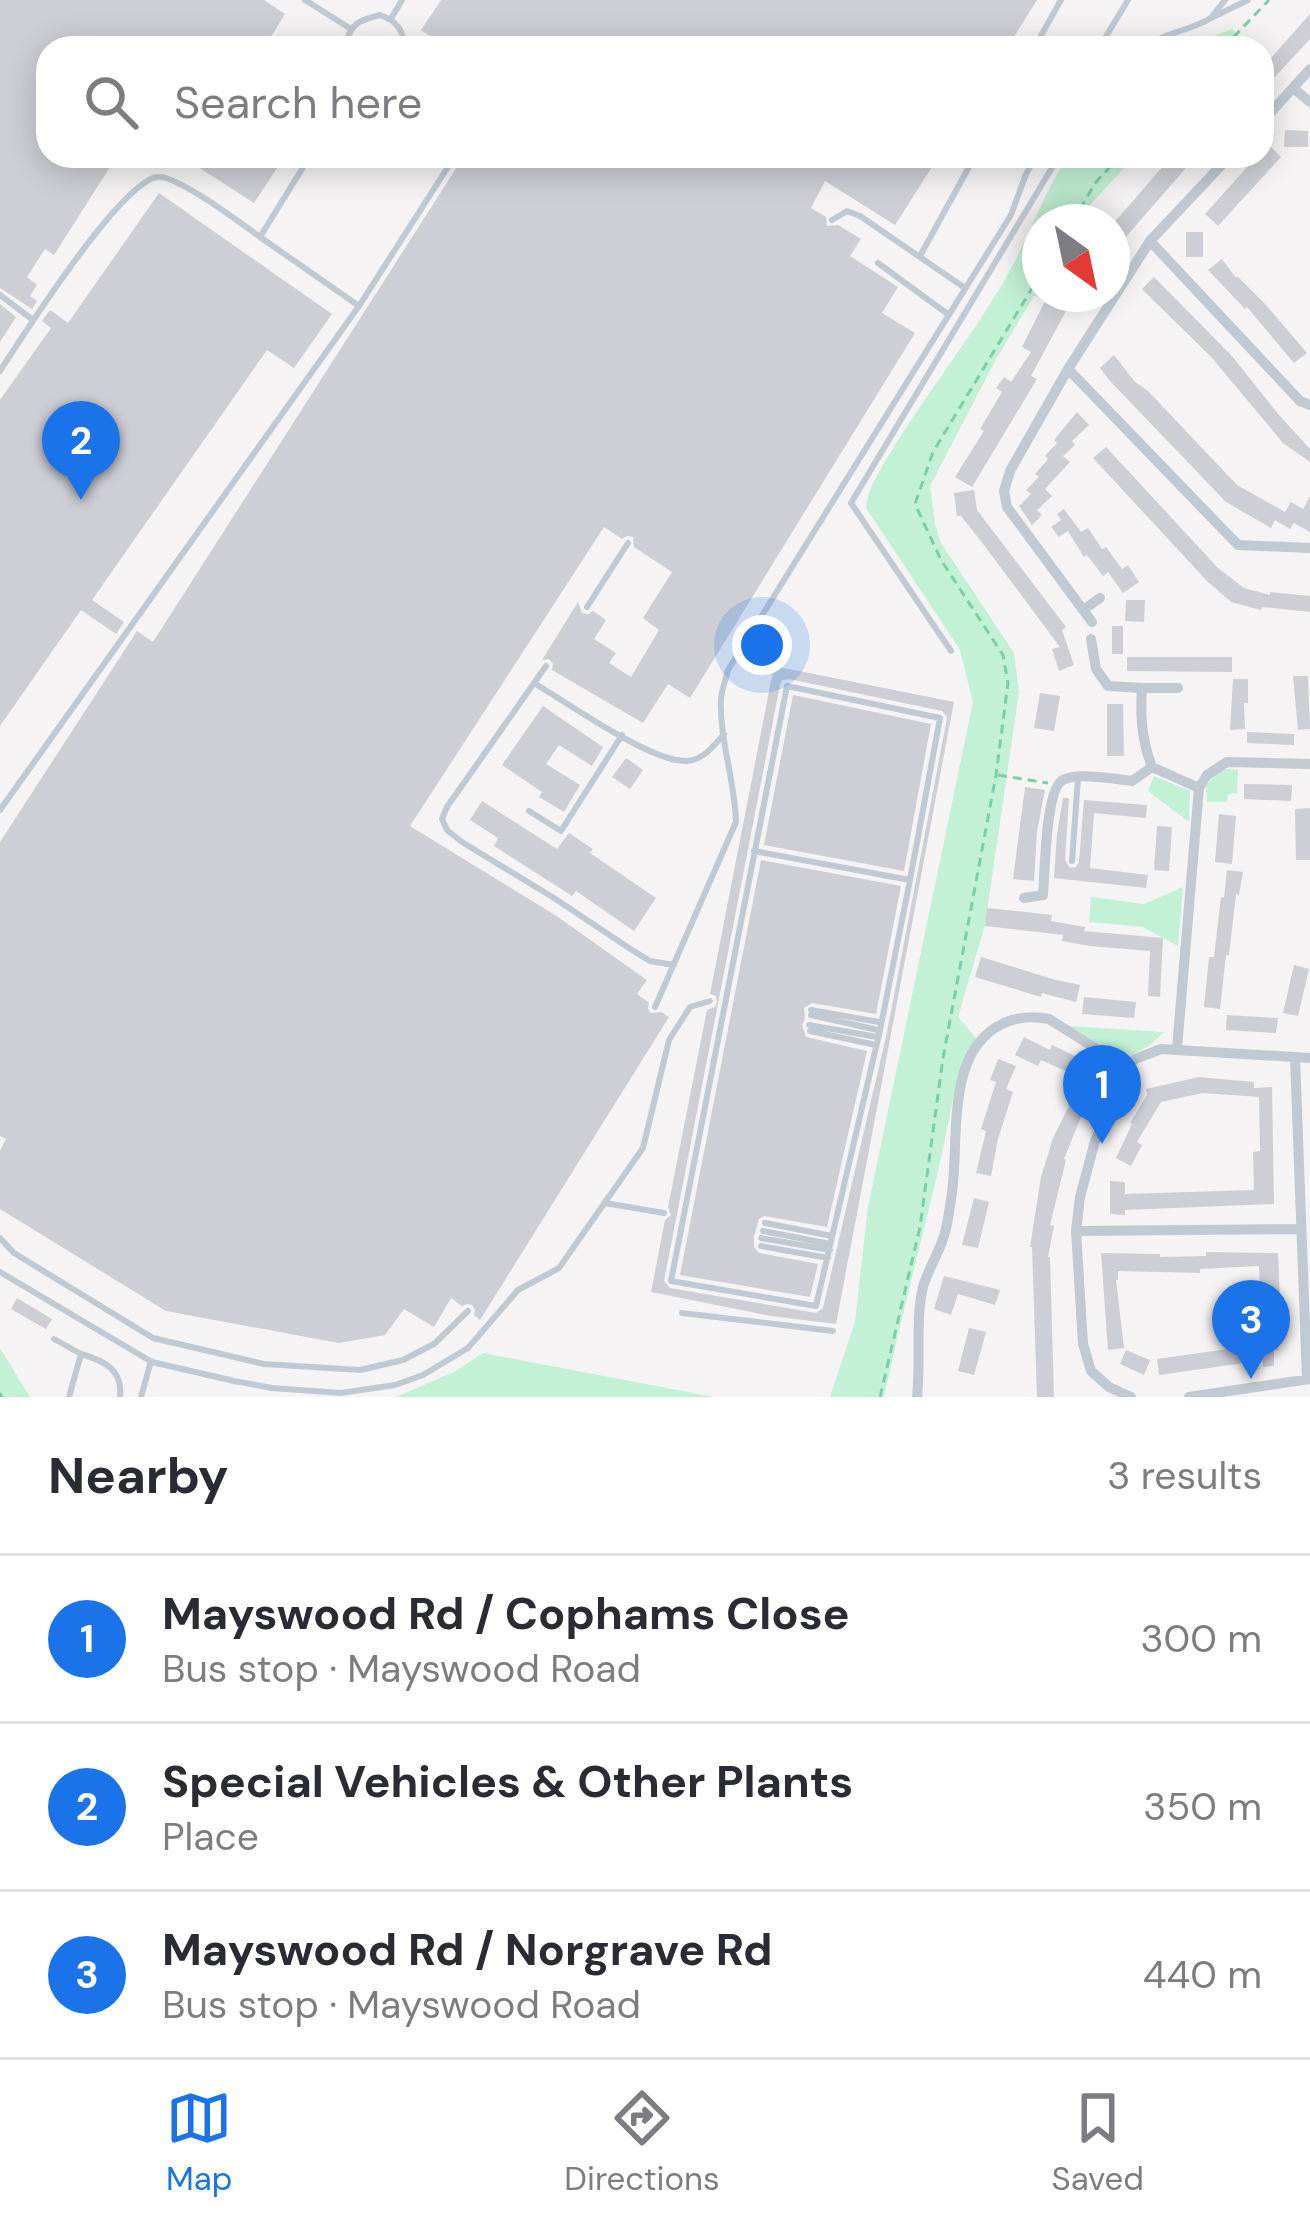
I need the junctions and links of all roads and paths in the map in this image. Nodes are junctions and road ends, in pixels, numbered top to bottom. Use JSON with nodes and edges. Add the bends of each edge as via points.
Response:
{"nodes":[{"id":1,"x":304,"y":0,"type":"edge"},
{"id":2,"x":403,"y":0,"type":"edge"},
{"id":3,"x":1061,"y":0,"type":"edge"},
{"id":4,"x":1128,"y":0,"type":"edge"},
{"id":5,"x":1225,"y":0,"type":"edge"},
{"id":6,"x":1248,"y":0,"type":"edge"},
{"id":7,"x":1269,"y":0,"type":"edge"},
{"id":8,"x":1210,"y":17,"type":"junction"},
{"id":9,"x":391,"y":19,"type":"junction"},
{"id":10,"x":351,"y":29,"type":"junction"},
{"id":11,"x":348,"y":36,"type":"edge"},
{"id":12,"x":403,"y":36,"type":"edge"},
{"id":13,"x":1041,"y":36,"type":"edge"},
{"id":14,"x":1107,"y":36,"type":"edge"},
{"id":15,"x":1163,"y":36,"type":"edge"},
{"id":16,"x":1234,"y":36,"type":"edge"},
{"id":17,"x":1310,"y":69,"type":"edge"},
{"id":18,"x":1293,"y":88,"type":"junction"},
{"id":19,"x":1310,"y":102,"type":"edge"},
{"id":20,"x":1274,"y":109,"type":"edge"},
{"id":21,"x":303,"y":168,"type":"edge"},
{"id":22,"x":447,"y":168,"type":"edge"},
{"id":23,"x":968,"y":168,"type":"edge"},
{"id":24,"x":1029,"y":168,"type":"edge"},
{"id":25,"x":1051,"y":168,"type":"edge"},
{"id":26,"x":1109,"y":168,"type":"edge"},
{"id":27,"x":1219,"y":168,"type":"edge"},
{"id":28,"x":1083,"y":204,"type":"edge"},
{"id":29,"x":832,"y":220,"type":"dead end"},
{"id":30,"x":260,"y":237,"type":"junction"},
{"id":31,"x":1150,"y":241,"type":"junction"},
{"id":32,"x":920,"y":256,"type":"junction"},
{"id":33,"x":878,"y":263,"type":"dead end"},
{"id":34,"x":965,"y":288,"type":"junction"},
{"id":35,"x":0,"y":295,"type":"edge"},
{"id":36,"x":1022,"y":304,"type":"edge"},
{"id":37,"x":359,"y":306,"type":"junction"},
{"id":38,"x":949,"y":315,"type":"junction"},
{"id":39,"x":33,"y":320,"type":"junction"},
{"id":40,"x":1068,"y":369,"type":"junction"},
{"id":41,"x":0,"y":371,"type":"edge"},
{"id":42,"x":1310,"y":405,"type":"edge"},
{"id":43,"x":628,"y":543,"type":"dead end"},
{"id":44,"x":1310,"y":548,"type":"edge"},
{"id":45,"x":1100,"y":598,"type":"dead end"},
{"id":46,"x":586,"y":607,"type":"dead end"},
{"id":47,"x":1083,"y":610,"type":"junction"},
{"id":48,"x":1091,"y":622,"type":"dead end"},
{"id":49,"x":1090,"y":639,"type":"dead end"},
{"id":50,"x":951,"y":652,"type":"dead end"},
{"id":51,"x":546,"y":666,"type":"dead end"},
{"id":52,"x":534,"y":683,"type":"junction"},
{"id":53,"x":1142,"y":688,"type":"junction"},
{"id":54,"x":1178,"y":688,"type":"dead end"},
{"id":55,"x":724,"y":734,"type":"junction"},
{"id":56,"x":622,"y":735,"type":"junction"},
{"id":57,"x":1310,"y":764,"type":"edge"},
{"id":58,"x":1152,"y":767,"type":"junction"},
{"id":59,"x":996,"y":775,"type":"junction"},
{"id":60,"x":1078,"y":778,"type":"junction"},
{"id":61,"x":1056,"y":784,"type":"junction"},
{"id":62,"x":1199,"y":788,"type":"junction"},
{"id":63,"x":0,"y":810,"type":"edge"},
{"id":64,"x":529,"y":811,"type":"dead end"},
{"id":65,"x":754,"y":851,"type":"junction"},
{"id":66,"x":1072,"y":861,"type":"dead end"},
{"id":67,"x":910,"y":880,"type":"junction"},
{"id":68,"x":1024,"y":898,"type":"dead end"},
{"id":69,"x":674,"y":965,"type":"junction"},
{"id":70,"x":710,"y":1001,"type":"dead end"},
{"id":71,"x":655,"y":1007,"type":"dead end"},
{"id":72,"x":878,"y":1034,"type":"junction"},
{"id":73,"x":1177,"y":1048,"type":"junction"},
{"id":74,"x":1295,"y":1057,"type":"junction"},
{"id":75,"x":1310,"y":1058,"type":"edge"},
{"id":76,"x":1127,"y":1068,"type":"junction"},
{"id":77,"x":605,"y":1203,"type":"junction"},
{"id":78,"x":664,"y":1213,"type":"dead end"},
{"id":79,"x":1299,"y":1229,"type":"junction"},
{"id":80,"x":1076,"y":1231,"type":"junction"},
{"id":81,"x":0,"y":1238,"type":"edge"},
{"id":82,"x":830,"y":1247,"type":"junction"},
{"id":83,"x":0,"y":1272,"type":"edge"},
{"id":84,"x":468,"y":1311,"type":"dead end"},
{"id":85,"x":682,"y":1313,"type":"dead end"},
{"id":86,"x":833,"y":1330,"type":"dead end"},
{"id":87,"x":54,"y":1339,"type":"dead end"},
{"id":88,"x":81,"y":1354,"type":"junction"},
{"id":89,"x":151,"y":1361,"type":"junction"},
{"id":90,"x":1308,"y":1379,"type":"edge"},
{"id":91,"x":266,"y":1392,"type":"edge"},
{"id":92,"x":881,"y":1396,"type":"edge"},
{"id":93,"x":69,"y":1397,"type":"edge"},
{"id":94,"x":121,"y":1397,"type":"edge"},
{"id":95,"x":141,"y":1397,"type":"edge"},
{"id":96,"x":891,"y":1397,"type":"edge"},
{"id":97,"x":917,"y":1397,"type":"edge"},
{"id":98,"x":1131,"y":1397,"type":"edge"},
{"id":99,"x":1189,"y":1397,"type":"edge"}],
"edges":[{"from":1,"to":10,"type":"lane"},
{"from":2,"to":9,"type":"lane"},
{"from":3,"to":13,"type":"lane"},
{"from":4,"to":14,"type":"lane"},
{"from":5,"to":8,"type":"lane"},
{"from":6,"to":8,"type":"lane"},
{"from":7,"to":16,"type":"path"},
{"from":8,"to":15,"type":"lane"},
{"from":9,"to":10,"type":"lane","via":[[380,15]]},
{"from":9,"to":12,"type":"lane"},
{"from":10,"to":11,"type":"lane"},
{"from":17,"to":18,"type":"street"},
{"from":18,"to":19,"type":"street"},
{"from":18,"to":20,"type":"street"},
{"from":21,"to":30,"type":"lane"},
{"from":22,"to":37,"type":"lane"},
{"from":23,"to":32,"type":"lane"},
{"from":24,"to":34,"type":"lane"},
{"from":25,"to":50,"type":"lane","via":[[851,503]]},
{"from":26,"to":28,"type":"path"},
{"from":27,"to":31,"type":"street"},
{"from":29,"to":32,"type":"lane","via":[[847,211],[860,215]]},
{"from":30,"to":37,"type":"lane"},
{"from":30,"to":39,"type":"lane","via":[[158,177],[114,210]]},
{"from":31,"to":40,"type":"street"},
{"from":31,"to":42,"type":"street"},
{"from":32,"to":34,"type":"lane"},
{"from":33,"to":38,"type":"lane"},
{"from":34,"to":38,"type":"lane"},
{"from":35,"to":39,"type":"lane"},
{"from":36,"to":59,"type":"path","via":[[933,452],[915,504],[941,560],[1004,655]]},
{"from":37,"to":63,"type":"lane"},
{"from":38,"to":55,"type":"lane","via":[[728,670]]},
{"from":39,"to":41,"type":"lane"},
{"from":40,"to":44,"type":"street","via":[[1238,544]]},
{"from":40,"to":47,"type":"street","via":[[1004,491],[1007,507]]},
{"from":43,"to":46,"type":"lane"},
{"from":45,"to":47,"type":"street"},
{"from":47,"to":48,"type":"street"},
{"from":49,"to":53,"type":"street","via":[[1108,686]]},
{"from":51,"to":52,"type":"lane"},
{"from":52,"to":56,"type":"lane"},
{"from":52,"to":69,"type":"lane","via":[[447,807],[447,830],[650,961]]},
{"from":53,"to":54,"type":"street"},
{"from":53,"to":58,"type":"street","via":[[1143,745]]},
{"from":55,"to":56,"type":"lane","via":[[691,762]]},
{"from":55,"to":69,"type":"lane","via":[[736,821]]},
{"from":56,"to":64,"type":"lane","via":[[561,831]]},
{"from":57,"to":62,"type":"street","via":[[1227,762]]},
{"from":58,"to":60,"type":"street","via":[[1132,782]]},
{"from":58,"to":62,"type":"street"},
{"from":59,"to":61,"type":"path"},
{"from":59,"to":92,"type":"path","via":[[920,1227]]},
{"from":60,"to":61,"type":"street"},
{"from":60,"to":66,"type":"lane"},
{"from":61,"to":68,"type":"street","via":[[1050,897]]},
{"from":62,"to":73,"type":"street"},
{"from":65,"to":67,"type":"lane"},
{"from":65,"to":67,"type":"lane","via":[[787,686],[940,718]]},
{"from":65,"to":82,"type":"lane","via":[[671,1281],[816,1306]]},
{"from":67,"to":72,"type":"lane"},
{"from":69,"to":71,"type":"lane"},
{"from":70,"to":77,"type":"lane","via":[[690,1007],[669,1040],[644,1148]]},
{"from":72,"to":72,"type":"lane","via":[[810,1020]]},
{"from":72,"to":82,"type":"lane"},
{"from":73,"to":74,"type":"street"},
{"from":73,"to":76,"type":"street","via":[[1144,1054]]},
{"from":74,"to":75,"type":"street"},
{"from":74,"to":79,"type":"street"},
{"from":76,"to":80,"type":"street","via":[[1095,1141]]},
{"from":76,"to":97,"type":"street","via":[[1038,1016],[999,1025],[977,1046],[957,1106],[944,1236],[922,1289]]},
{"from":77,"to":78,"type":"lane"},
{"from":77,"to":91,"type":"lane","via":[[559,1268],[518,1290],[446,1362],[395,1385]]},
{"from":79,"to":80,"type":"street"},
{"from":79,"to":90,"type":"street"},
{"from":80,"to":98,"type":"street","via":[[1091,1371]]},
{"from":81,"to":84,"type":"lane","via":[[154,1338],[264,1364],[360,1370],[403,1360]]},
{"from":82,"to":82,"type":"lane","via":[[762,1234]]},
{"from":83,"to":89,"type":"lane"},
{"from":85,"to":86,"type":"lane"},
{"from":87,"to":88,"type":"lane"},
{"from":88,"to":93,"type":"lane"},
{"from":88,"to":94,"type":"lane","via":[[117,1374]]},
{"from":89,"to":91,"type":"lane"},
{"from":89,"to":95,"type":"lane"},
{"from":90,"to":99,"type":"street"},
{"from":92,"to":96,"type":"path"}]}
